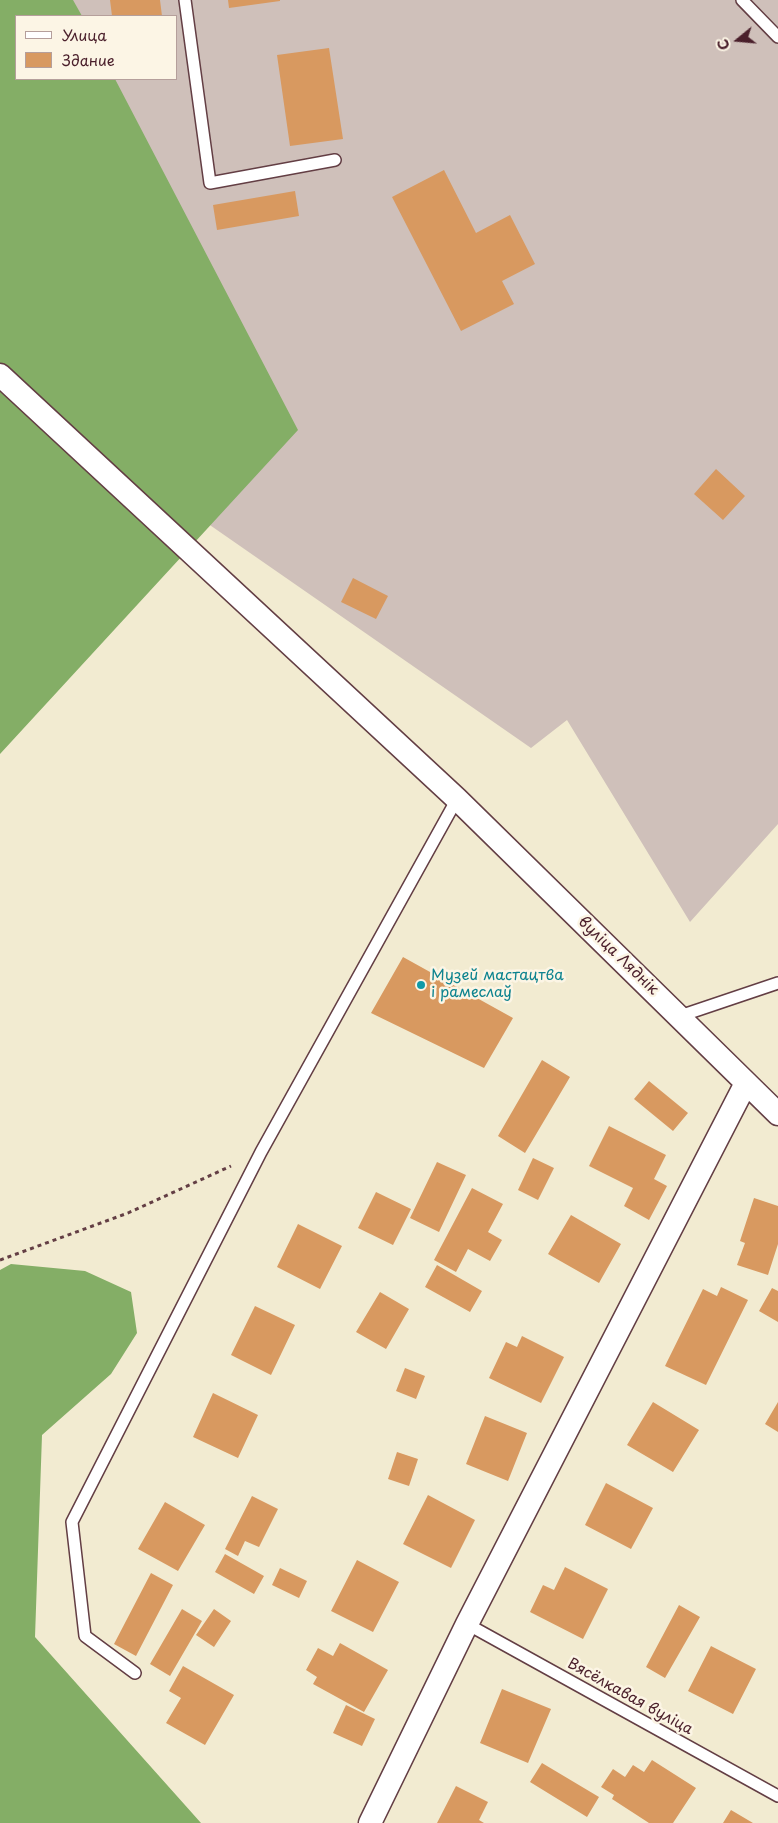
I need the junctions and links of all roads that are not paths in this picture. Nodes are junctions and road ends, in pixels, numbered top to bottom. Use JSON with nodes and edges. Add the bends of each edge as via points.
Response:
{"nodes":[{"id":1,"x":184,"y":0,"type":"edge"},
{"id":2,"x":742,"y":0,"type":"edge"},
{"id":3,"x":778,"y":37,"type":"edge"},
{"id":4,"x":334,"y":160,"type":"dead end"},
{"id":5,"x":0,"y":375,"type":"edge"},
{"id":6,"x":457,"y":798,"type":"junction"},
{"id":7,"x":778,"y":982,"type":"edge"},
{"id":8,"x":680,"y":1016,"type":"junction"},
{"id":9,"x":746,"y":1083,"type":"junction"},
{"id":10,"x":778,"y":1114,"type":"edge"},
{"id":11,"x":467,"y":1624,"type":"junction"},
{"id":12,"x":135,"y":1673,"type":"dead end"},
{"id":13,"x":778,"y":1796,"type":"edge"},
{"id":14,"x":370,"y":1823,"type":"edge"}],
"edges":[{"from":1,"to":4,"type":"lane","via":[[210,182]]},
{"from":2,"to":3,"type":"lane"},
{"from":5,"to":6,"type":"street","name":"вуліца Ляднік"},
{"from":6,"to":8,"type":"street","name":"вуліца Ляднік"},
{"from":6,"to":12,"type":"lane","via":[[261,1152],[72,1522],[85,1636]]},
{"from":7,"to":8,"type":"lane"},
{"from":8,"to":9,"type":"street","name":"вуліца Ляднік"},
{"from":9,"to":10,"type":"street","name":"вуліца Ляднік"},
{"from":9,"to":11,"type":"street"},
{"from":11,"to":13,"type":"lane","name":"Вясёлкавая вуліца"},
{"from":11,"to":14,"type":"street"}]}
